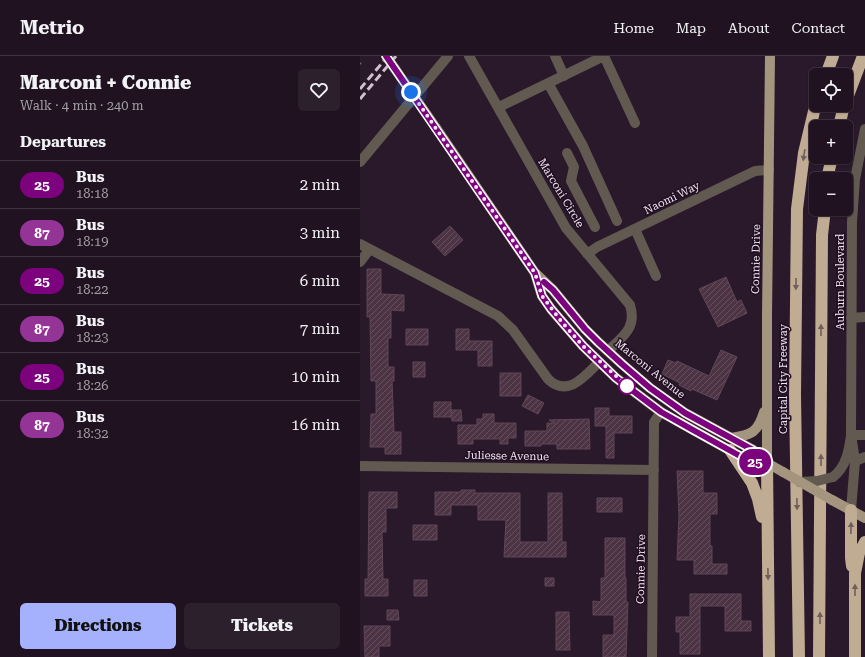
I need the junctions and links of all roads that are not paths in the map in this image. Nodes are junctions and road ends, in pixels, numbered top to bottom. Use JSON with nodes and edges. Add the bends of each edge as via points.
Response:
{"nodes":[{"id":1,"x":386,"y":56,"type":"edge"},
{"id":2,"x":448,"y":56,"type":"edge"},
{"id":3,"x":469,"y":56,"type":"edge"},
{"id":4,"x":555,"y":56,"type":"edge"},
{"id":5,"x":604,"y":56,"type":"edge"},
{"id":6,"x":770,"y":56,"type":"edge"},
{"id":7,"x":833,"y":56,"type":"edge"},
{"id":8,"x":863,"y":56,"type":"edge"},
{"id":9,"x":829,"y":68,"type":"edge"},
{"id":10,"x":564,"y":76,"type":"junction"},
{"id":11,"x":853,"y":82,"type":"edge"},
{"id":12,"x":548,"y":83,"type":"junction"},
{"id":13,"x":499,"y":108,"type":"junction"},
{"id":14,"x":814,"y":112,"type":"edge"},
{"id":15,"x":635,"y":123,"type":"dead end"},
{"id":16,"x":865,"y":129,"type":"edge"},
{"id":17,"x":567,"y":153,"type":"dead end"},
{"id":18,"x":589,"y":160,"type":"junction"},
{"id":19,"x":360,"y":162,"type":"edge"},
{"id":20,"x":574,"y":167,"type":"junction"},
{"id":21,"x":769,"y":170,"type":"junction"},
{"id":22,"x":824,"y":216,"type":"edge"},
{"id":23,"x":617,"y":221,"type":"dead end"},
{"id":24,"x":594,"y":227,"type":"dead end"},
{"id":25,"x":635,"y":229,"type":"junction"},
{"id":26,"x":364,"y":247,"type":"edge"},
{"id":27,"x":587,"y":254,"type":"junction"},
{"id":28,"x":360,"y":262,"type":"edge"},
{"id":29,"x":535,"y":273,"type":"junction"},
{"id":30,"x":656,"y":276,"type":"dead end"},
{"id":31,"x":851,"y":318,"type":"junction"},
{"id":32,"x":865,"y":318,"type":"edge"},
{"id":33,"x":608,"y":351,"type":"junction"},
{"id":34,"x":599,"y":362,"type":"junction"},
{"id":35,"x":767,"y":405,"type":"junction"},
{"id":36,"x":661,"y":412,"type":"junction"},
{"id":37,"x":851,"y":435,"type":"junction"},
{"id":38,"x":865,"y":435,"type":"edge"},
{"id":39,"x":732,"y":438,"type":"junction"},
{"id":40,"x":730,"y":450,"type":"junction"},
{"id":41,"x":865,"y":457,"type":"edge"},
{"id":42,"x":855,"y":461,"type":"junction"},
{"id":43,"x":767,"y":463,"type":"junction"},
{"id":44,"x":360,"y":466,"type":"edge"},
{"id":45,"x":654,"y":470,"type":"junction"},
{"id":46,"x":800,"y":482,"type":"junction"},
{"id":47,"x":851,"y":510,"type":"junction"},
{"id":48,"x":865,"y":518,"type":"edge"},
{"id":49,"x":865,"y":542,"type":"edge"},
{"id":50,"x":768,"y":547,"type":"junction"},
{"id":51,"x":855,"y":573,"type":"junction"},
{"id":52,"x":652,"y":657,"type":"edge"},
{"id":53,"x":769,"y":657,"type":"edge"},
{"id":54,"x":799,"y":657,"type":"edge"},
{"id":55,"x":819,"y":657,"type":"edge"},
{"id":56,"x":855,"y":657,"type":"edge"}],
"edges":[{"from":1,"to":29,"type":"main road","name":"Marconi Avenue","bridge":true},
{"from":2,"to":19,"type":"street"},
{"from":3,"to":13,"type":"street","name":"Marconi Circle"},
{"from":4,"to":10,"type":"street"},
{"from":5,"to":10,"type":"street"},
{"from":5,"to":15,"type":"street"},
{"from":6,"to":21,"type":"main road","name":"Connie Drive"},
{"from":7,"to":9,"type":"highway"},
{"from":8,"to":11,"type":"highway"},
{"from":10,"to":12,"type":"street"},
{"from":12,"to":13,"type":"street"},
{"from":12,"to":18,"type":"street"},
{"from":13,"to":27,"type":"street","name":"Marconi Circle","via":[[558,216]]},
{"from":14,"to":54,"type":"highway","name":"Capital City Freeway","one_way":true,"via":[[804,153],[797,209],[795,395]]},
{"from":16,"to":31,"type":"street","name":"Auburn Boulevard","via":[[854,192]]},
{"from":17,"to":20,"type":"street"},
{"from":18,"to":20,"type":"street"},
{"from":18,"to":23,"type":"street"},
{"from":20,"to":24,"type":"street","via":[[571,182]]},
{"from":21,"to":25,"type":"street","name":"Naomi Way","via":[[755,171]]},
{"from":21,"to":35,"type":"main road","name":"Connie Drive"},
{"from":55,"to":22,"type":"highway","one_way":true,"via":[[822,243]]},
{"from":25,"to":27,"type":"street","name":"Naomi Way"},
{"from":25,"to":30,"type":"street"},
{"from":26,"to":28,"type":"street"},
{"from":26,"to":34,"type":"street","via":[[498,316],[513,330],[553,383],[564,386],[576,383]]},
{"from":27,"to":33,"type":"street","name":"Marconi Circle","via":[[626,299],[632,312],[633,318],[628,331]]},
{"from":29,"to":33,"type":"main road","name":"Marconi Avenue"},
{"from":29,"to":34,"type":"main road","name":"Marconi Avenue","via":[[542,296],[551,309]]},
{"from":31,"to":32,"type":"street"},
{"from":31,"to":37,"type":"street","name":"Auburn Boulevard"},
{"from":33,"to":39,"type":"main road","name":"Marconi Avenue","via":[[668,402]]},
{"from":34,"to":36,"type":"main road","name":"Marconi Avenue"},
{"from":35,"to":39,"type":"main road","via":[[754,432]]},
{"from":35,"to":43,"type":"main road","name":"Connie Drive"},
{"from":36,"to":40,"type":"main road","name":"Marconi Avenue"},
{"from":36,"to":45,"type":"street","name":"Connie Drive","via":[[654,422]]},
{"from":37,"to":38,"type":"street"},
{"from":37,"to":42,"type":"street","name":"Auburn Boulevard"},
{"from":37,"to":46,"type":"street","name":"Auburn Boulevard","bridge":true,"via":[[844,464],[833,477]]},
{"from":39,"to":43,"type":"main road","name":"Marconi Avenue","via":[[753,450]]},
{"from":40,"to":43,"type":"main road","name":"Marconi Avenue","via":[[749,461]]},
{"from":40,"to":50,"type":"highway","via":[[752,483]]},
{"from":41,"to":42,"type":"street"},
{"from":42,"to":47,"type":"street","name":"Auburn Boulevard"},
{"from":43,"to":46,"type":"main road","name":"Marconi Avenue","bridge":true},
{"from":43,"to":50,"type":"highway"},
{"from":44,"to":45,"type":"street","name":"Juliesse Avenue"},
{"from":45,"to":52,"type":"street","name":"Connie Drive"},
{"from":46,"to":47,"type":"main road","name":"Marconi Avenue","bridge":true},
{"from":47,"to":48,"type":"main road","name":"Marconi Avenue"},
{"from":51,"to":47,"type":"highway","one_way":true,"via":[[851,558]]},
{"from":49,"to":51,"type":"highway","via":[[859,553]]},
{"from":50,"to":53,"type":"highway","one_way":true},
{"from":56,"to":51,"type":"highway","one_way":true}]}
